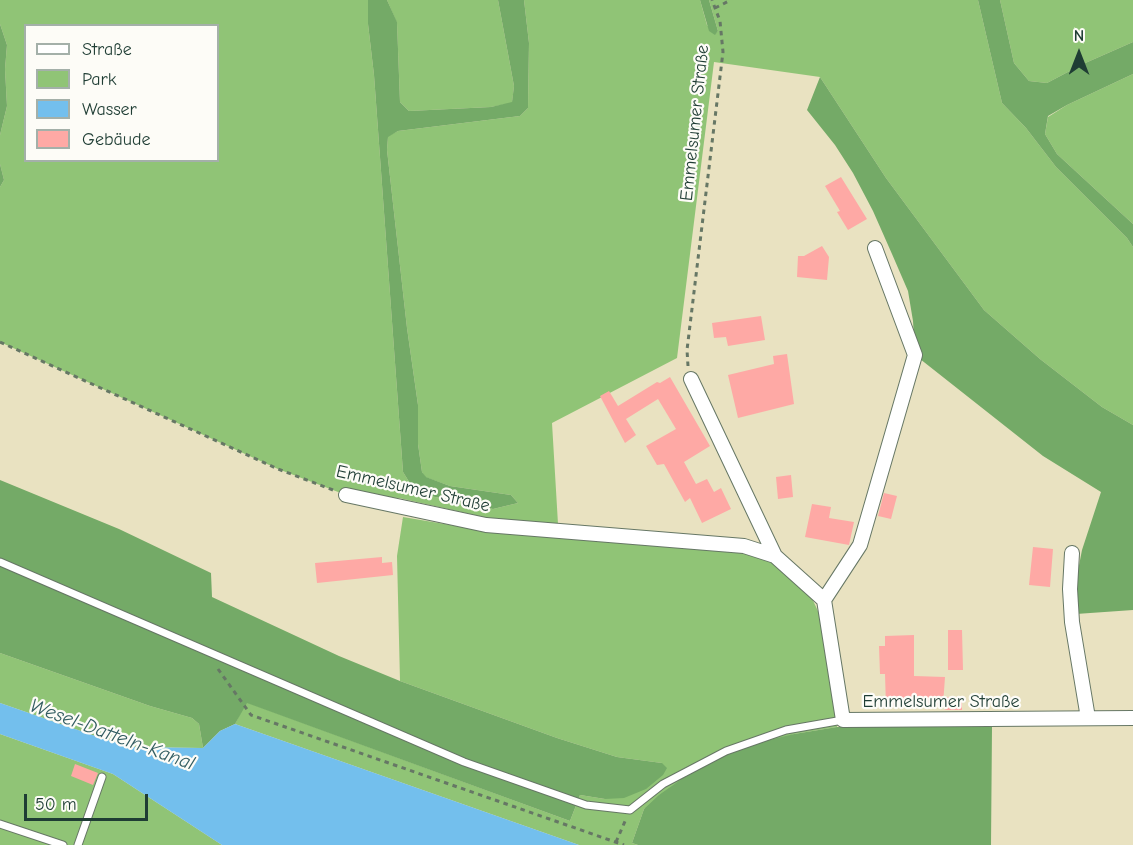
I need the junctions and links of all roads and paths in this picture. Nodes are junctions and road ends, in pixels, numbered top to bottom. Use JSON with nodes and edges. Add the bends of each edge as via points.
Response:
{"nodes":[{"id":1,"x":712,"y":0,"type":"edge"},
{"id":2,"x":731,"y":0,"type":"edge"},
{"id":3,"x":715,"y":8,"type":"junction"},
{"id":4,"x":875,"y":248,"type":"dead end"},
{"id":5,"x":0,"y":342,"type":"edge"},
{"id":6,"x":691,"y":379,"type":"joint"},
{"id":7,"x":346,"y":495,"type":"joint"},
{"id":8,"x":1072,"y":553,"type":"dead end"},
{"id":9,"x":775,"y":556,"type":"junction"},
{"id":10,"x":0,"y":562,"type":"edge"},
{"id":11,"x":824,"y":600,"type":"junction"},
{"id":12,"x":205,"y":651,"type":"junction"},
{"id":13,"x":1088,"y":718,"type":"junction"},
{"id":14,"x":1133,"y":718,"type":"edge"},
{"id":15,"x":843,"y":720,"type":"junction"},
{"id":16,"x":102,"y":777,"type":"dead end"},
{"id":17,"x":630,"y":810,"type":"junction"},
{"id":18,"x":0,"y":824,"type":"edge"},
{"id":19,"x":616,"y":842,"type":"junction"},
{"id":20,"x":63,"y":845,"type":"edge"},
{"id":21,"x":78,"y":845,"type":"edge"},
{"id":22,"x":624,"y":845,"type":"edge"}],
"edges":[{"from":1,"to":3,"type":"path","name":"Emmelsumer Straße"},
{"from":2,"to":3,"type":"path"},
{"from":3,"to":6,"type":"path","name":"Emmelsumer Straße","via":[[723,52],[687,350]]},
{"from":4,"to":11,"type":"street","via":[[915,355],[860,545]]},
{"from":5,"to":7,"type":"path","name":"Emmelsumer Straße","via":[[278,469]]},
{"from":6,"to":9,"type":"street","name":"Emmelsumer Straße"},
{"from":7,"to":9,"type":"street","name":"Emmelsumer Straße","via":[[486,525],[744,546]]},
{"from":8,"to":13,"type":"street","via":[[1072,622]]},
{"from":9,"to":11,"type":"street","name":"Emmelsumer Straße"},
{"from":10,"to":12,"type":"lane"},
{"from":11,"to":15,"type":"street","name":"Emmelsumer Straße"},
{"from":12,"to":17,"type":"lane","via":[[464,762],[586,805]]},
{"from":12,"to":19,"type":"path","via":[[251,715]]},
{"from":13,"to":14,"type":"street","name":"Emmelsumer Straße"},
{"from":13,"to":15,"type":"street","name":"Emmelsumer Straße"},
{"from":15,"to":17,"type":"lane","via":[[786,730],[726,751],[663,784]]},
{"from":16,"to":21,"type":"lane"},
{"from":17,"to":19,"type":"path"},
{"from":18,"to":20,"type":"lane"},
{"from":19,"to":22,"type":"path"}]}
